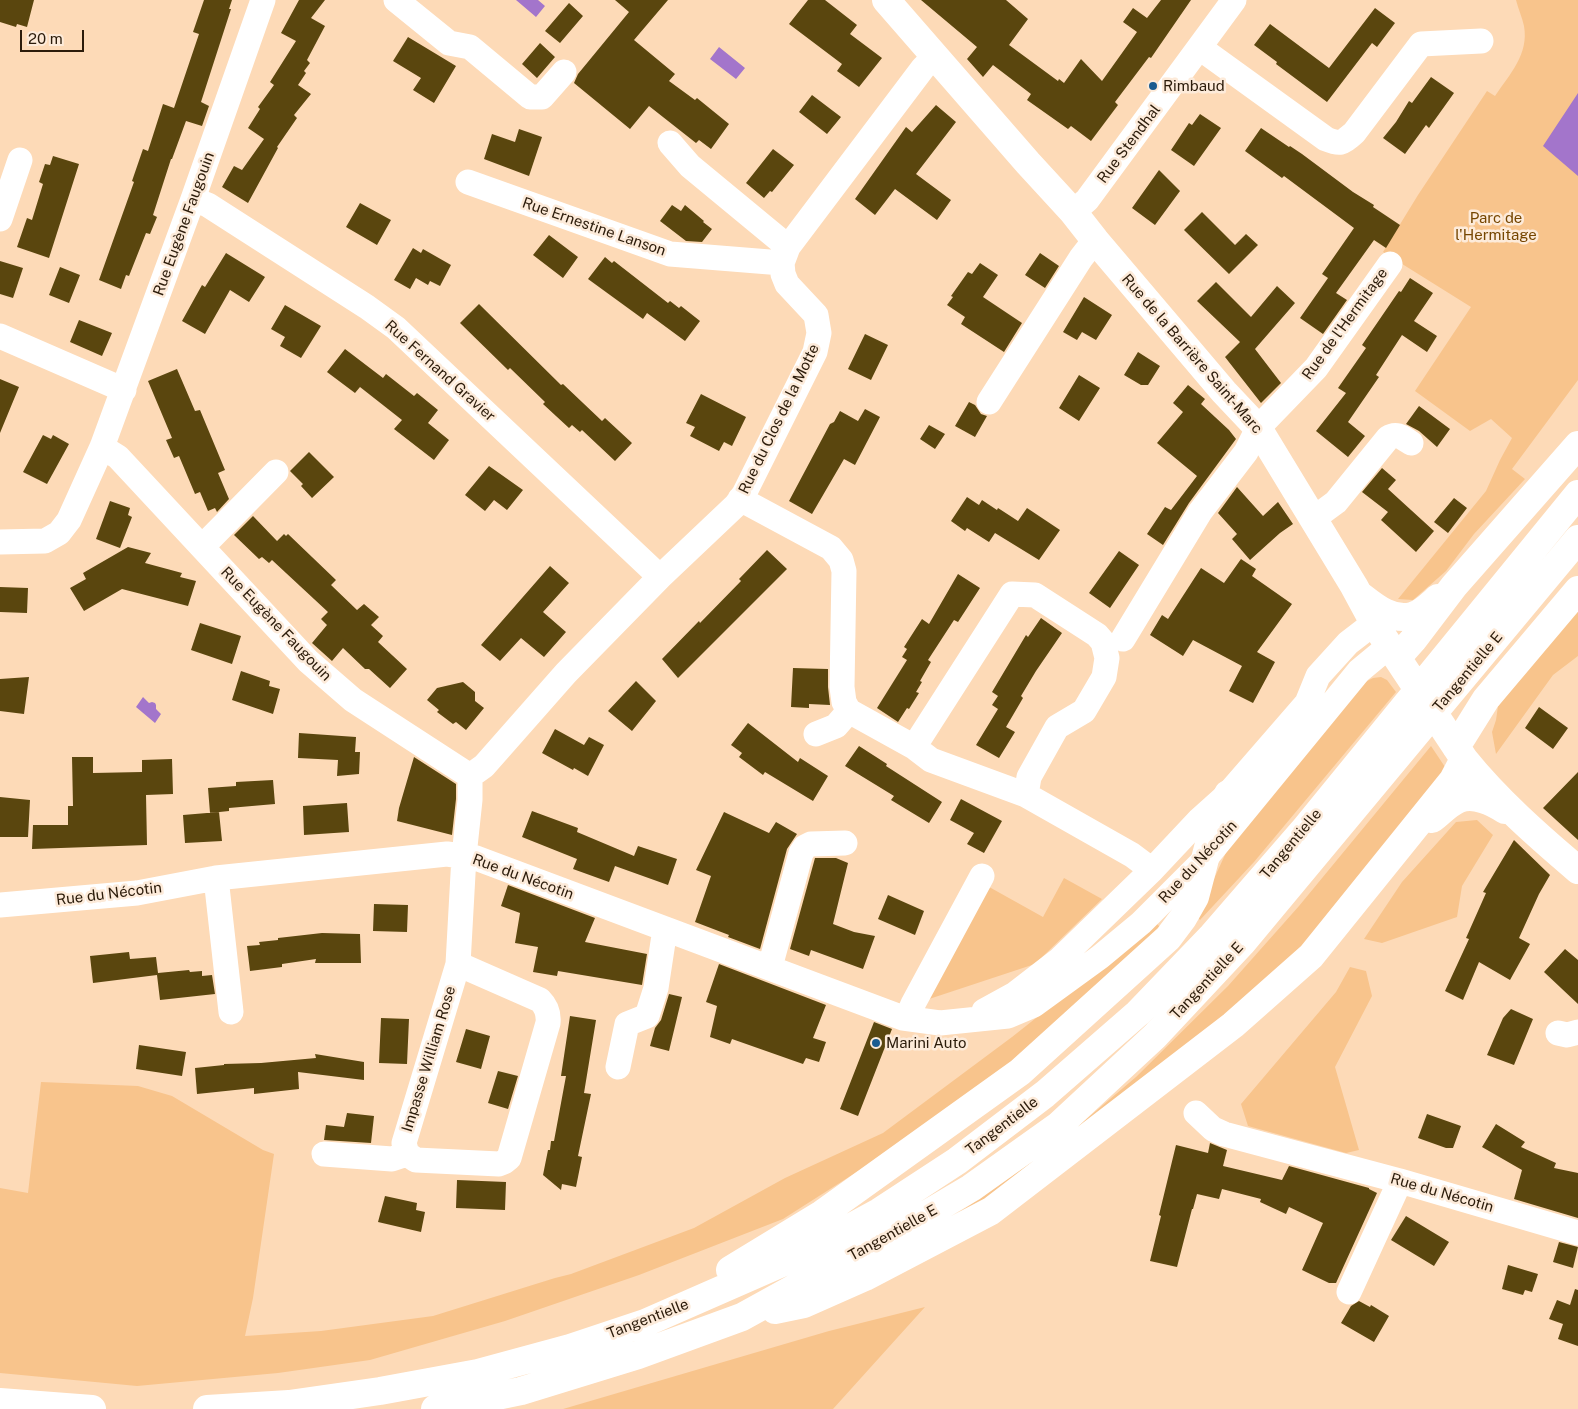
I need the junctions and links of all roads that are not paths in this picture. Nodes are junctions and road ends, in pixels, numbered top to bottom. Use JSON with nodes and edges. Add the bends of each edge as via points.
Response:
{"nodes":[{"id":1,"x":262,"y":0,"type":"edge"},
{"id":2,"x":396,"y":0,"type":"edge"},
{"id":3,"x":886,"y":0,"type":"edge"},
{"id":4,"x":1234,"y":0,"type":"edge"},
{"id":5,"x":1480,"y":41,"type":"dead end"},
{"id":6,"x":1200,"y":48,"type":"junction"},
{"id":7,"x":935,"y":56,"type":"junction"},
{"id":8,"x":564,"y":72,"type":"dead end"},
{"id":9,"x":670,"y":143,"type":"dead end"},
{"id":10,"x":20,"y":160,"type":"dead end"},
{"id":11,"x":468,"y":182,"type":"dead end"},
{"id":12,"x":193,"y":199,"type":"junction"},
{"id":13,"x":1073,"y":212,"type":"junction"},
{"id":14,"x":0,"y":219,"type":"edge"},
{"id":15,"x":1095,"y":240,"type":"junction"},
{"id":16,"x":785,"y":255,"type":"junction"},
{"id":17,"x":1390,"y":264,"type":"dead end"},
{"id":18,"x":0,"y":336,"type":"edge"},
{"id":19,"x":124,"y":390,"type":"junction"},
{"id":20,"x":989,"y":402,"type":"dead end"},
{"id":21,"x":1258,"y":428,"type":"junction"},
{"id":22,"x":1411,"y":443,"type":"dead end"},
{"id":23,"x":1578,"y":445,"type":"edge"},
{"id":24,"x":102,"y":447,"type":"junction"},
{"id":25,"x":276,"y":472,"type":"dead end"},
{"id":26,"x":1578,"y":494,"type":"edge"},
{"id":27,"x":740,"y":499,"type":"junction"},
{"id":28,"x":1313,"y":519,"type":"junction"},
{"id":29,"x":1578,"y":539,"type":"edge"},
{"id":30,"x":0,"y":542,"type":"edge"},
{"id":31,"x":202,"y":547,"type":"junction"},
{"id":32,"x":660,"y":577,"type":"junction"},
{"id":33,"x":1454,"y":586,"type":"junction"},
{"id":34,"x":1578,"y":590,"type":"edge"},
{"id":35,"x":1357,"y":594,"type":"junction"},
{"id":36,"x":1374,"y":624,"type":"junction"},
{"id":37,"x":1123,"y":639,"type":"dead end"},
{"id":38,"x":1396,"y":658,"type":"junction"},
{"id":39,"x":850,"y":711,"type":"junction"},
{"id":40,"x":816,"y":734,"type":"dead end"},
{"id":41,"x":914,"y":747,"type":"junction"},
{"id":42,"x":1456,"y":748,"type":"junction"},
{"id":43,"x":470,"y":776,"type":"junction"},
{"id":44,"x":1228,"y":794,"type":"junction"},
{"id":45,"x":1026,"y":795,"type":"junction"},
{"id":46,"x":1522,"y":821,"type":"junction"},
{"id":47,"x":1407,"y":838,"type":"junction"},
{"id":48,"x":845,"y":843,"type":"dead end"},
{"id":49,"x":464,"y":856,"type":"junction"},
{"id":50,"x":1206,"y":859,"type":"junction"},
{"id":51,"x":1152,"y":870,"type":"junction"},
{"id":52,"x":1578,"y":870,"type":"edge"},
{"id":53,"x":982,"y":876,"type":"dead end"},
{"id":54,"x":216,"y":878,"type":"junction"},
{"id":55,"x":0,"y":905,"type":"edge"},
{"id":56,"x":1151,"y":913,"type":"junction"},
{"id":57,"x":665,"y":929,"type":"junction"},
{"id":58,"x":458,"y":964,"type":"junction"},
{"id":59,"x":770,"y":967,"type":"junction"},
{"id":60,"x":231,"y":1012,"type":"dead end"},
{"id":61,"x":907,"y":1018,"type":"junction"},
{"id":62,"x":966,"y":1021,"type":"junction"},
{"id":63,"x":618,"y":1067,"type":"dead end"},
{"id":64,"x":1196,"y":1113,"type":"dead end"},
{"id":65,"x":324,"y":1154,"type":"dead end"},
{"id":66,"x":407,"y":1154,"type":"junction"},
{"id":67,"x":1400,"y":1181,"type":"junction"},
{"id":68,"x":1578,"y":1233,"type":"edge"},
{"id":69,"x":1348,"y":1292,"type":"dead end"},
{"id":70,"x":742,"y":1317,"type":"junction"},
{"id":71,"x":645,"y":1323,"type":"junction"},
{"id":72,"x":0,"y":1402,"type":"edge"},
{"id":73,"x":92,"y":1409,"type":"edge"},
{"id":74,"x":207,"y":1409,"type":"edge"},
{"id":75,"x":435,"y":1409,"type":"edge"}],
"edges":[{"from":1,"to":12,"type":"street","name":"Rue Eugène Faugouin"},
{"from":2,"to":8,"type":"street","via":[[449,44],[470,47],[530,97],[542,97]]},
{"from":3,"to":7,"type":"main road","name":"Rue de la Barrière Saint-Marc"},
{"from":4,"to":6,"type":"street","name":"Rue Stendhal"},
{"from":5,"to":6,"type":"street","via":[[1421,44],[1354,133],[1344,142],[1336,143]]},
{"from":6,"to":13,"type":"street","name":"Rue Stendhal","via":[[1088,200]]},
{"from":7,"to":13,"type":"main road","name":"Rue de la Barrière Saint-Marc"},
{"from":7,"to":16,"type":"street","via":[[922,68]]},
{"from":9,"to":16,"type":"street","via":[[690,166]]},
{"from":10,"to":14,"type":"street"},
{"from":11,"to":16,"type":"street","name":"Rue Ernestine Lanson","via":[[670,254]]},
{"from":12,"to":19,"type":"street","name":"Rue Eugène Faugouin"},
{"from":12,"to":32,"type":"street","name":"Rue Fernand Gravier","via":[[208,205],[396,328]]},
{"from":13,"to":15,"type":"main road","name":"Rue de la Barrière Saint-Marc"},
{"from":15,"to":20,"type":"street"},
{"from":15,"to":21,"type":"main road","name":"Rue de la Barrière Saint-Marc"},
{"from":16,"to":27,"type":"street","name":"Rue du Clos de la Motte","via":[[783,274],[787,284],[816,314],[819,334],[815,352]]},
{"from":17,"to":21,"type":"street","name":"Rue de l'Hermitage","via":[[1316,368]]},
{"from":18,"to":19,"type":"street"},
{"from":19,"to":24,"type":"street","name":"Rue Eugène Faugouin"},
{"from":21,"to":28,"type":"main road","name":"Rue de la Barrière Saint-Marc"},
{"from":21,"to":37,"type":"street","name":"Rue de l'Hermitage","via":[[1246,452],[1200,512]]},
{"from":22,"to":28,"type":"street","via":[[1401,436],[1388,438],[1336,502]]},
{"from":23,"to":33,"type":"main road"},
{"from":24,"to":30,"type":"street","name":"Rue Eugène Faugouin","via":[[69,520],[59,533],[45,542]]},
{"from":24,"to":31,"type":"street","name":"Rue Eugène Faugouin","via":[[118,457]]},
{"from":25,"to":31,"type":"street"},
{"from":26,"to":71,"type":"main road","name":"Tangentielle","via":[[1303,832],[1212,936],[1138,1013],[1046,1094],[956,1161],[879,1212],[798,1256]]},
{"from":27,"to":32,"type":"street","name":"Rue du Clos de la Motte"},
{"from":27,"to":39,"type":"street","via":[[831,548],[841,560],[844,571],[842,687],[844,702]]},
{"from":28,"to":35,"type":"main road","name":"Rue de la Barrière Saint-Marc"},
{"from":29,"to":70,"type":"main road","name":"Tangentielle E","via":[[1242,943],[1155,1036],[1058,1126],[971,1188]]},
{"from":31,"to":43,"type":"street","name":"Rue Eugène Faugouin","via":[[308,661],[353,700]]},
{"from":32,"to":43,"type":"street","name":"Rue du Clos de la Motte","via":[[566,673],[484,766]]},
{"from":33,"to":35,"type":"main road","via":[[1412,616],[1382,612]]},
{"from":33,"to":38,"type":"main road"},
{"from":34,"to":42,"type":"main road","via":[[1486,699]]},
{"from":35,"to":36,"type":"main road","name":"Rue de la Barrière Saint-Marc"},
{"from":36,"to":38,"type":"main road","name":"Rue de la Barrière Saint-Marc"},
{"from":36,"to":44,"type":"street","name":"Rue du Nécotin","via":[[1348,643],[1318,676],[1307,703]]},
{"from":38,"to":42,"type":"main road","name":"Rue de la Barrière Saint-Marc"},
{"from":38,"to":50,"type":"street","name":"Rue du Nécotin","via":[[1359,671]]},
{"from":39,"to":40,"type":"street","via":[[836,726]]},
{"from":39,"to":41,"type":"street"},
{"from":41,"to":45,"type":"street","via":[[930,760]]},
{"from":41,"to":45,"type":"street","via":[[1012,594],[1035,595],[1097,635],[1107,658],[1104,677],[1084,711],[1057,727],[1029,777]]},
{"from":42,"to":46,"type":"main road","name":"Rue de la Barrière Saint-Marc","via":[[1481,780]]},
{"from":42,"to":47,"type":"main road","via":[[1453,780]]},
{"from":43,"to":49,"type":"street"},
{"from":44,"to":50,"type":"main road","via":[[1215,821]]},
{"from":44,"to":51,"type":"street","name":"Rue du Nécotin"},
{"from":45,"to":51,"type":"street"},
{"from":46,"to":47,"type":"main road","via":[[1480,798],[1462,798]]},
{"from":46,"to":52,"type":"main road","name":"Rue de la Barrière Saint-Marc"},
{"from":47,"to":70,"type":"main road","via":[[1311,956],[1292,974],[1233,1025],[991,1211],[864,1277],[804,1304]]},
{"from":48,"to":59,"type":"street","via":[[811,844],[801,853]]},
{"from":49,"to":54,"type":"street","name":"Rue du Nécotin","via":[[447,854]]},
{"from":49,"to":57,"type":"street","name":"Rue du Nécotin"},
{"from":49,"to":58,"type":"street","name":"Impasse William Rose"},
{"from":50,"to":56,"type":"street","name":"Rue du Nécotin"},
{"from":50,"to":71,"type":"main road","via":[[1195,897],[1168,938],[1020,1072],[822,1214]]},
{"from":51,"to":56,"type":"street"},
{"from":51,"to":62,"type":"street","name":"Rue du Nécotin","via":[[1059,960],[1015,994]]},
{"from":53,"to":61,"type":"street"},
{"from":54,"to":55,"type":"street","name":"Rue du Nécotin","via":[[137,893]]},
{"from":54,"to":60,"type":"street"},
{"from":56,"to":62,"type":"street","name":"Rue du Nécotin","via":[[1100,957],[1034,1005],[1008,1016]]},
{"from":57,"to":59,"type":"street","name":"Rue du Nécotin"},
{"from":57,"to":63,"type":"street","via":[[648,1016],[627,1024]]},
{"from":58,"to":66,"type":"street","name":"Impasse William Rose","via":[[404,1143]]},
{"from":58,"to":66,"type":"street","name":"Impasse William Rose","via":[[540,1000],[549,1016],[548,1023],[509,1158],[499,1164],[416,1160]]},
{"from":59,"to":61,"type":"street","name":"Rue du Nécotin"},
{"from":61,"to":62,"type":"street","name":"Rue du Nécotin","via":[[940,1023]]},
{"from":64,"to":67,"type":"street","name":"Rue du Nécotin","via":[[1224,1134]]},
{"from":65,"to":66,"type":"street","name":"Impasse William Rose","via":[[392,1159]]},
{"from":67,"to":68,"type":"street","name":"Rue du Nécotin"},
{"from":67,"to":69,"type":"street"},
{"from":70,"to":75,"type":"main road","name":"Tangentielle","via":[[638,1355],[521,1391]]},
{"from":71,"to":74,"type":"main road","name":"Tangentielle","via":[[478,1373],[380,1392],[289,1404]]},
{"from":72,"to":73,"type":"main road"}]}
